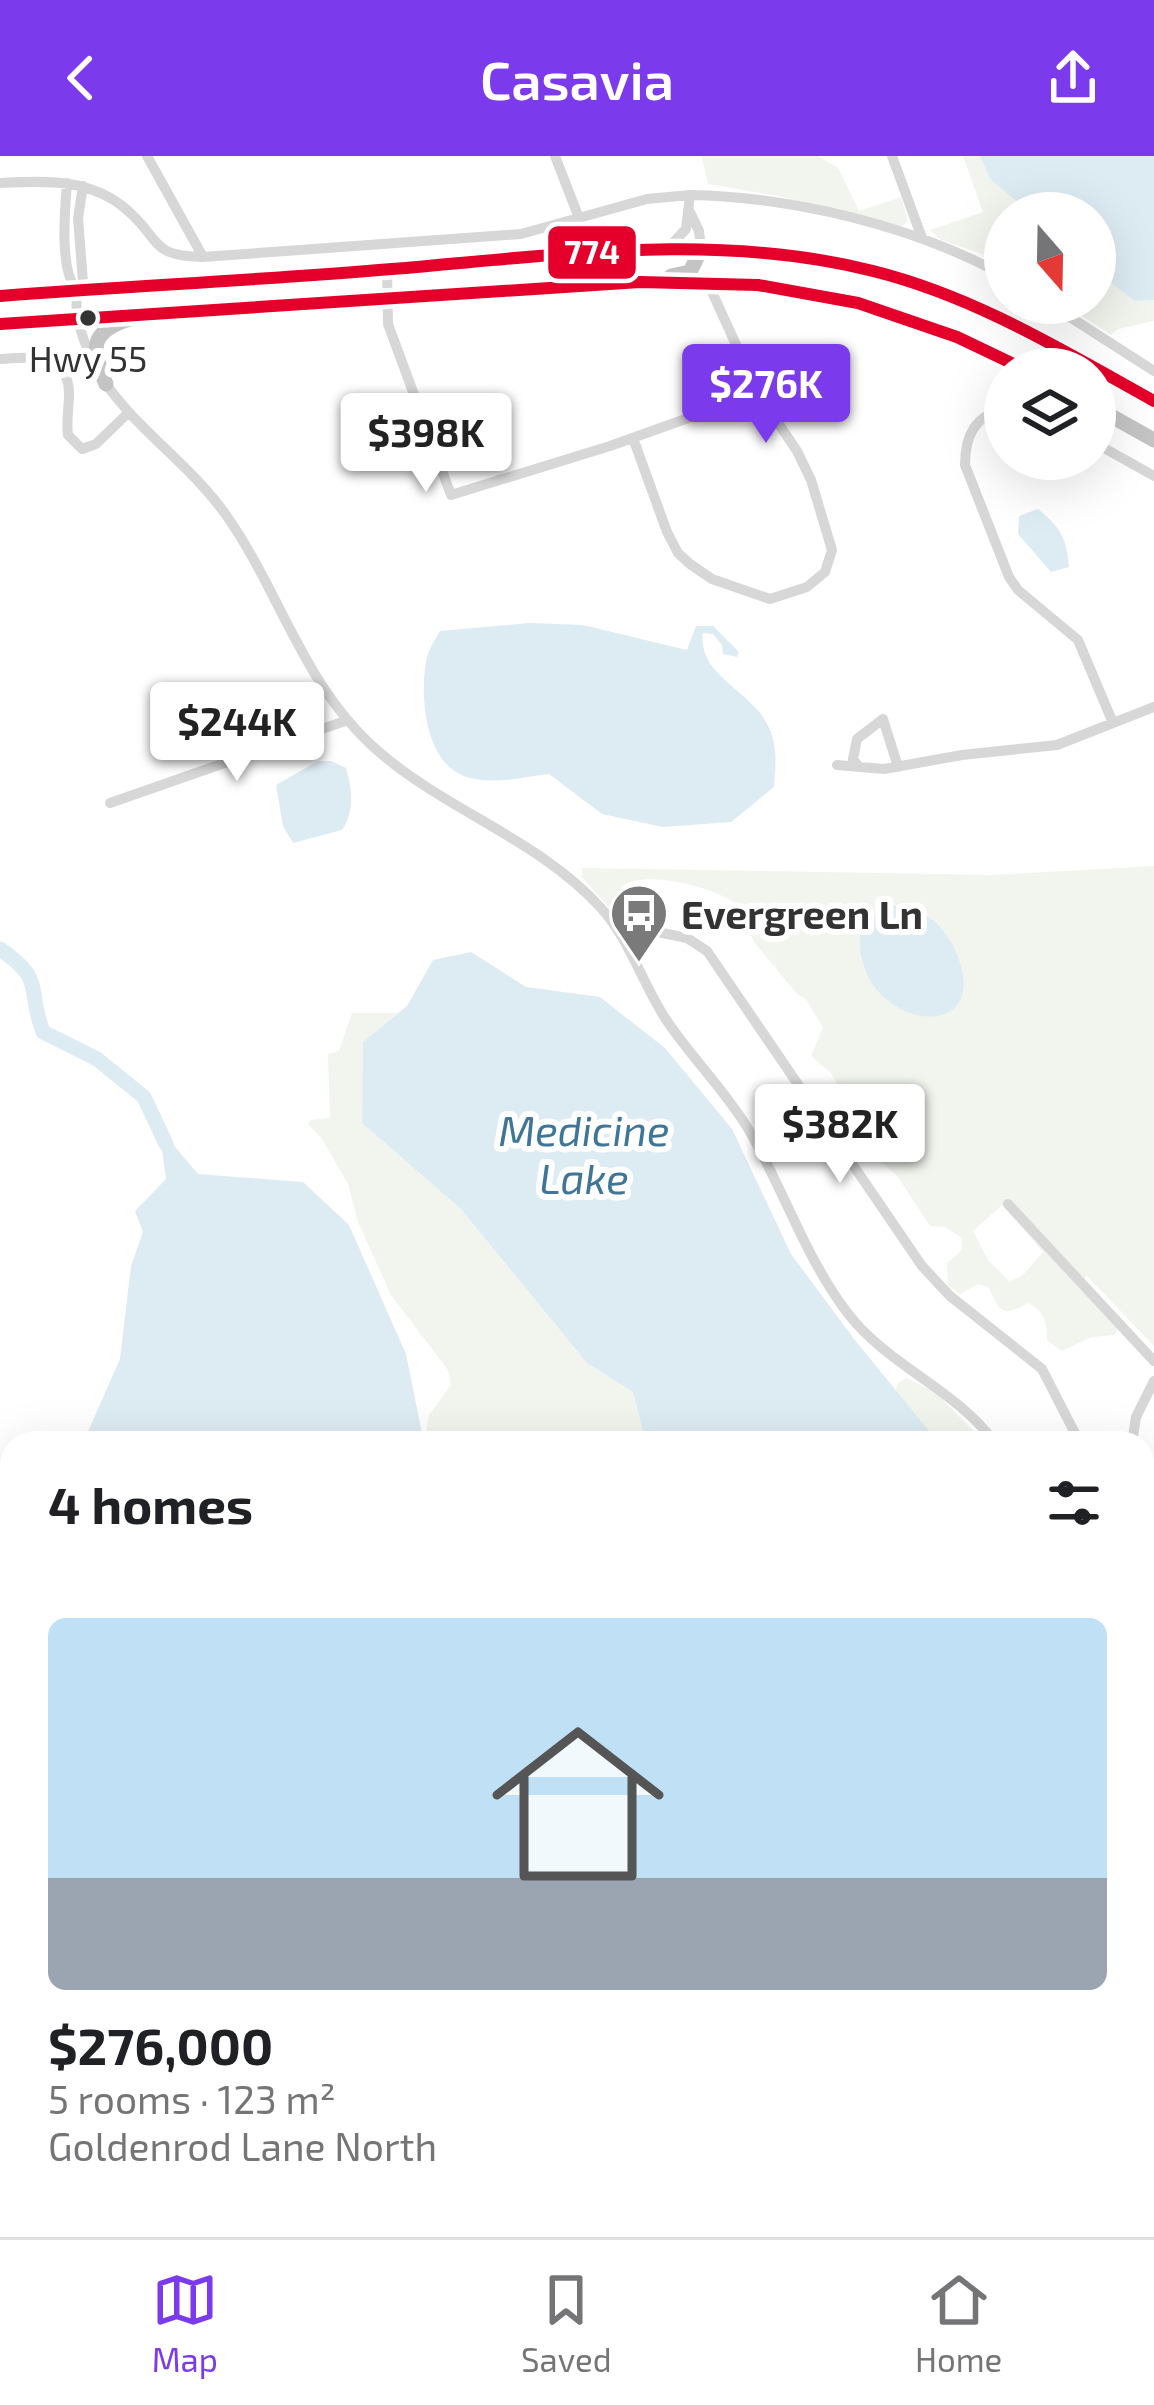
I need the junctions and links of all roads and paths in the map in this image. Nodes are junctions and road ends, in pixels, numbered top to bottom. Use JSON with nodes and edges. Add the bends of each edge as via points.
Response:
{"nodes":[{"id":1,"x":147,"y":156,"type":"edge"},
{"id":2,"x":555,"y":156,"type":"edge"},
{"id":3,"x":892,"y":156,"type":"edge"},
{"id":4,"x":68,"y":183,"type":"junction"},
{"id":5,"x":0,"y":184,"type":"edge"},
{"id":6,"x":83,"y":186,"type":"junction"},
{"id":7,"x":690,"y":195,"type":"junction"},
{"id":8,"x":690,"y":212,"type":"junction"},
{"id":9,"x":579,"y":218,"type":"junction"},
{"id":10,"x":922,"y":238,"type":"junction"},
{"id":11,"x":667,"y":249,"type":"junction"},
{"id":12,"x":701,"y":249,"type":"junction"},
{"id":13,"x":202,"y":257,"type":"junction"},
{"id":14,"x":984,"y":266,"type":"edge"},
{"id":15,"x":387,"y":269,"type":"junction"},
{"id":16,"x":708,"y":283,"type":"junction"},
{"id":17,"x":585,"y":286,"type":"junction"},
{"id":18,"x":77,"y":290,"type":"junction"},
{"id":19,"x":0,"y":296,"type":"edge"},
{"id":20,"x":388,"y":299,"type":"junction"},
{"id":21,"x":162,"y":314,"type":"junction"},
{"id":22,"x":77,"y":316,"type":"junction"},
{"id":23,"x":0,"y":324,"type":"edge"},
{"id":24,"x":1081,"y":324,"type":"edge"},
{"id":25,"x":1058,"y":348,"type":"edge"},
{"id":26,"x":984,"y":350,"type":"edge"},
{"id":27,"x":0,"y":359,"type":"edge"},
{"id":28,"x":1154,"y":371,"type":"edge"},
{"id":29,"x":1116,"y":380,"type":"edge"},
{"id":30,"x":106,"y":384,"type":"junction"},
{"id":31,"x":758,"y":393,"type":"junction"},
{"id":32,"x":1154,"y":401,"type":"edge"},
{"id":33,"x":128,"y":413,"type":"junction"},
{"id":34,"x":984,"y":416,"type":"edge"},
{"id":35,"x":1116,"y":419,"type":"edge"},
{"id":36,"x":633,"y":438,"type":"junction"},
{"id":37,"x":1154,"y":440,"type":"edge"},
{"id":38,"x":1116,"y":455,"type":"edge"},
{"id":39,"x":1154,"y":476,"type":"edge"},
{"id":40,"x":1154,"y":707,"type":"edge"},
{"id":41,"x":345,"y":721,"type":"junction"},
{"id":42,"x":1113,"y":723,"type":"junction"},
{"id":43,"x":837,"y":765,"type":"dead end"},
{"id":44,"x":898,"y":767,"type":"junction"},
{"id":45,"x":862,"y":768,"type":"junction"},
{"id":46,"x":110,"y":802,"type":"dead end"},
{"id":47,"x":614,"y":922,"type":"junction"},
{"id":48,"x":1008,"y":1204,"type":"dead end"},
{"id":49,"x":1154,"y":1361,"type":"edge"},
{"id":50,"x":1154,"y":1381,"type":"edge"},
{"id":51,"x":984,"y":1431,"type":"edge"},
{"id":52,"x":1074,"y":1431,"type":"edge"},
{"id":53,"x":1134,"y":1431,"type":"edge"}],
"edges":[{"from":1,"to":13,"type":"street"},
{"from":2,"to":9,"type":"street"},
{"from":3,"to":10,"type":"street"},
{"from":4,"to":5,"type":"street"},
{"from":4,"to":6,"type":"street"},
{"from":4,"to":18,"type":"street","via":[[69,283]]},
{"from":6,"to":13,"type":"street","via":[[128,211],[174,257]]},
{"from":6,"to":18,"type":"street"},
{"from":7,"to":8,"type":"street"},
{"from":7,"to":9,"type":"street"},
{"from":7,"to":10,"type":"street","via":[[766,201]]},
{"from":8,"to":11,"type":"street","via":[[686,230]]},
{"from":8,"to":12,"type":"street"},
{"from":9,"to":13,"type":"street","via":[[521,234]]},
{"from":10,"to":14,"type":"street"},
{"from":11,"to":12,"type":"highway"},
{"from":11,"to":15,"type":"highway"},
{"from":12,"to":17,"type":"highway","via":[[690,272]]},
{"from":12,"to":25,"type":"highway","via":[[806,258],[912,282]]},
{"from":15,"to":18,"type":"highway"},
{"from":15,"to":20,"type":"street"},
{"from":16,"to":17,"type":"highway"},
{"from":16,"to":26,"type":"highway","via":[[858,303]]},
{"from":16,"to":31,"type":"street"},
{"from":17,"to":20,"type":"highway"},
{"from":18,"to":19,"type":"highway"},
{"from":18,"to":22,"type":"street"},
{"from":20,"to":21,"type":"highway"},
{"from":20,"to":36,"type":"street","via":[[388,324],[451,496]]},
{"from":21,"to":22,"type":"highway"},
{"from":21,"to":30,"type":"highway","via":[[102,332],[95,354]]},
{"from":22,"to":23,"type":"highway"},
{"from":22,"to":30,"type":"street"},
{"from":24,"to":28,"type":"street"},
{"from":27,"to":33,"type":"street","via":[[40,357],[62,370],[68,435],[82,449]]},
{"from":29,"to":32,"type":"highway"},
{"from":30,"to":33,"type":"street"},
{"from":31,"to":36,"type":"street"},
{"from":31,"to":36,"type":"street","via":[[811,480],[832,550],[818,581],[789,594],[757,596],[712,579],[678,553]]},
{"from":33,"to":41,"type":"street","via":[[226,515]]},
{"from":34,"to":42,"type":"street","via":[[965,446],[965,465],[1009,578],[1078,640]]},
{"from":35,"to":37,"type":"highway"},
{"from":38,"to":39,"type":"street"},
{"from":40,"to":42,"type":"street"},
{"from":41,"to":46,"type":"street"},
{"from":41,"to":47,"type":"street","via":[[380,754],[578,886]]},
{"from":42,"to":44,"type":"street","via":[[1057,745]]},
{"from":43,"to":45,"type":"street"},
{"from":44,"to":45,"type":"street"},
{"from":44,"to":45,"type":"street","via":[[883,719],[857,739],[854,759]]},
{"from":47,"to":51,"type":"street","via":[[664,1016],[746,1126],[846,1312]]},
{"from":47,"to":52,"type":"street","via":[[687,938],[707,951],[922,1266],[1042,1370]]},
{"from":48,"to":49,"type":"street"},
{"from":50,"to":53,"type":"street"}]}
